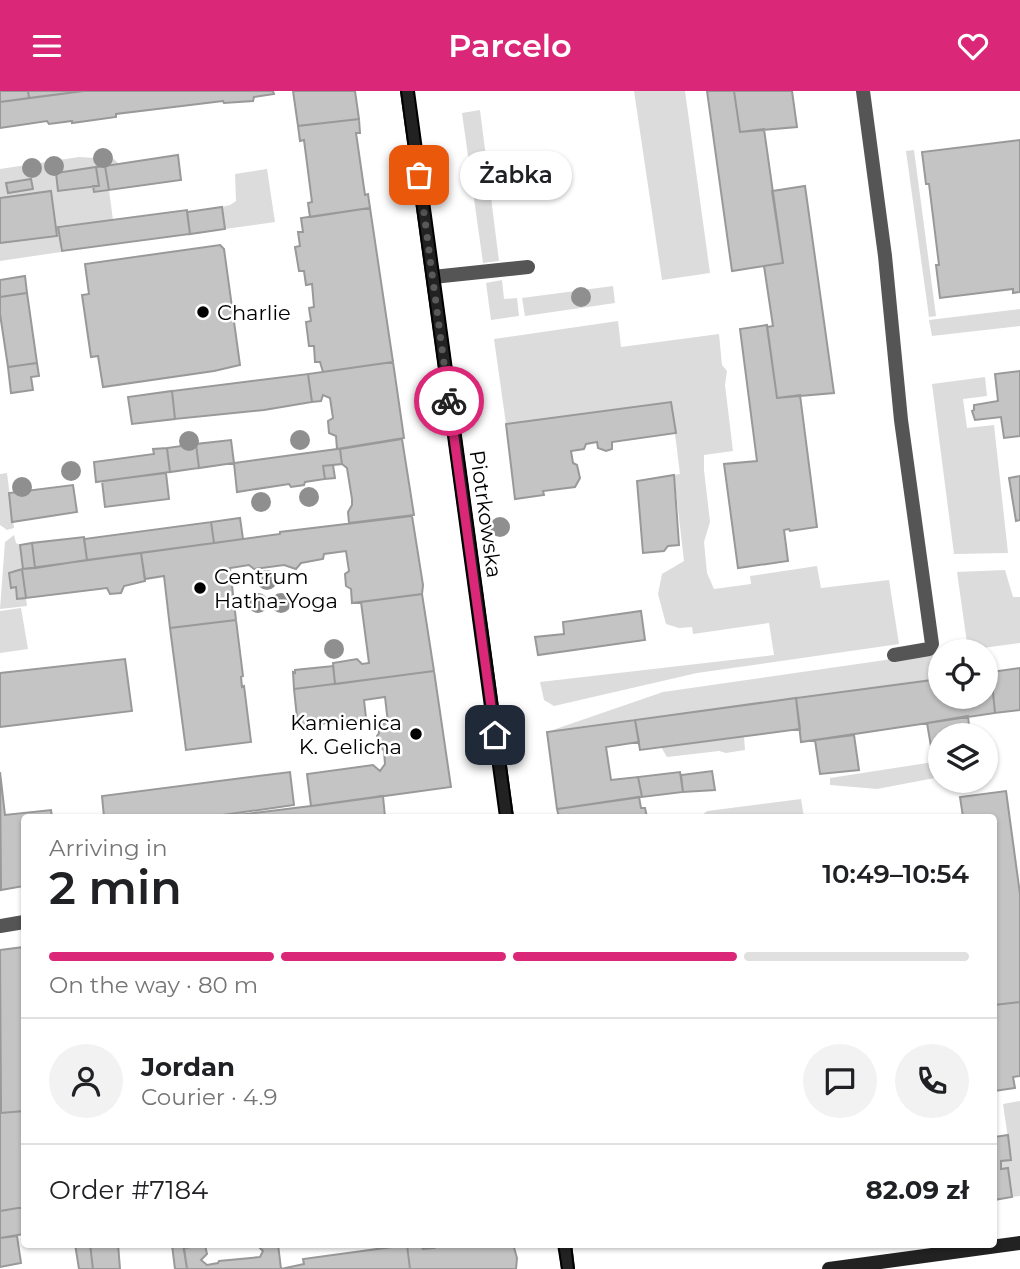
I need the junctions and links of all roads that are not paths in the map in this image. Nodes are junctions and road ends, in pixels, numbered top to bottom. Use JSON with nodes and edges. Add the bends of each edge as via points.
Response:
{"nodes":[{"id":1,"x":407,"y":91,"type":"edge"},
{"id":2,"x":863,"y":91,"type":"edge"},
{"id":3,"x":528,"y":267,"type":"dead end"},
{"id":4,"x":433,"y":277,"type":"junction"},
{"id":5,"x":894,"y":655,"type":"dead end"},
{"id":6,"x":507,"y":814,"type":"edge"},
{"id":7,"x":21,"y":922,"type":"edge"},
{"id":8,"x":0,"y":926,"type":"edge"},
{"id":9,"x":1020,"y":1243,"type":"edge"},
{"id":10,"x":997,"y":1246,"type":"edge"},
{"id":11,"x":565,"y":1248,"type":"edge"},
{"id":12,"x":983,"y":1248,"type":"edge"},
{"id":13,"x":568,"y":1269,"type":"edge"},
{"id":14,"x":829,"y":1269,"type":"edge"}],
"edges":[{"from":1,"to":4,"type":"street","name":"Piotrkowska"},
{"from":2,"to":5,"type":"lane","via":[[932,643],[929,649]]},
{"from":3,"to":4,"type":"lane"},
{"from":4,"to":6,"type":"street","name":"Piotrkowska"},
{"from":7,"to":8,"type":"lane"},
{"from":9,"to":10,"type":"street"},
{"from":11,"to":13,"type":"street"},
{"from":12,"to":14,"type":"street"}]}
